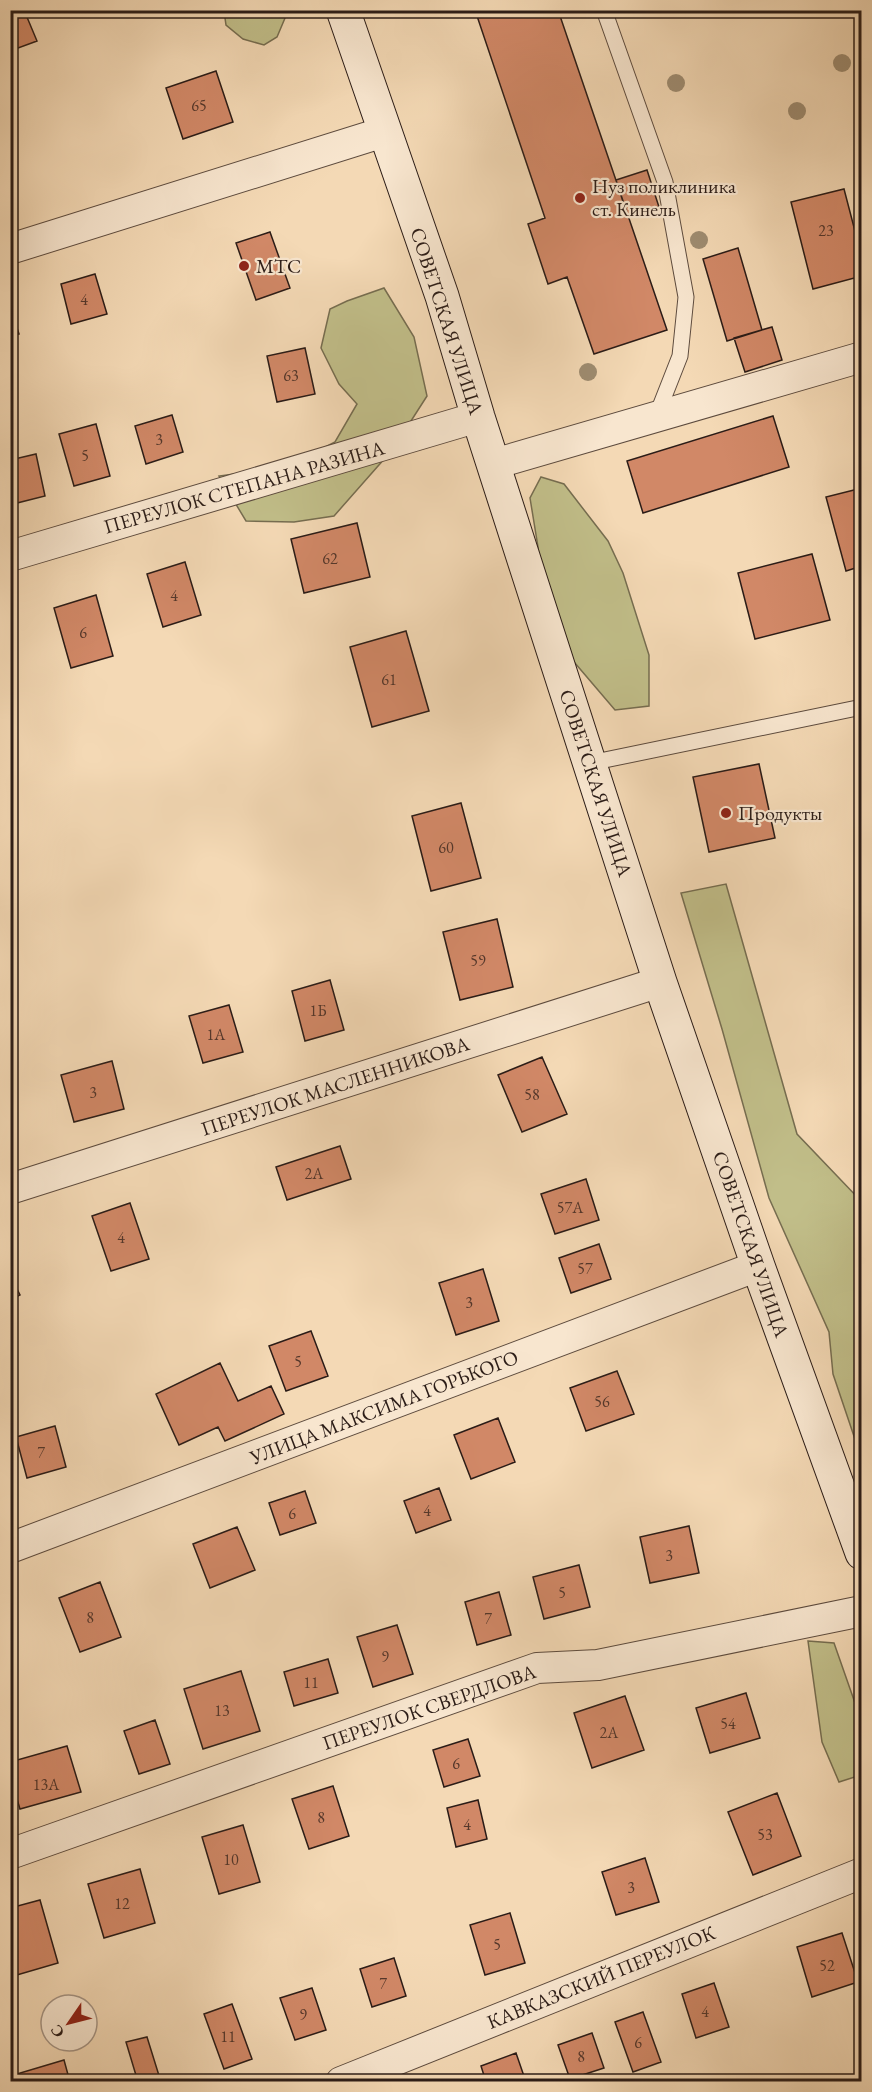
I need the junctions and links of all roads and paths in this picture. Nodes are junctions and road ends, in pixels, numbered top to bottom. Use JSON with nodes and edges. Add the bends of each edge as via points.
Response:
{"nodes":[{"id":1,"x":343,"y":10,"type":"edge"},
{"id":2,"x":604,"y":10,"type":"edge"},
{"id":3,"x":384,"y":132,"type":"junction"},
{"id":4,"x":10,"y":249,"type":"edge"},
{"id":5,"x":861,"y":357,"type":"edge"},
{"id":6,"x":478,"y":417,"type":"junction"},
{"id":7,"x":656,"y":417,"type":"junction"},
{"id":8,"x":494,"y":464,"type":"junction"},
{"id":9,"x":10,"y":556,"type":"edge"},
{"id":10,"x":861,"y":707,"type":"edge"},
{"id":11,"x":590,"y":763,"type":"junction"},
{"id":12,"x":660,"y":982,"type":"junction"},
{"id":13,"x":10,"y":1189,"type":"edge"},
{"id":14,"x":758,"y":1266,"type":"junction"},
{"id":15,"x":10,"y":1548,"type":"edge"},
{"id":16,"x":861,"y":1552,"type":"edge"},
{"id":17,"x":861,"y":1611,"type":"edge"},
{"id":18,"x":10,"y":1854,"type":"edge"},
{"id":19,"x":861,"y":1873,"type":"edge"},
{"id":20,"x":342,"y":2082,"type":"edge"}],
"edges":[{"from":1,"to":3,"type":"main road","name":"СОВЕТСКАЯ УЛИЦА"},
{"from":2,"to":7,"type":"lane","via":[[665,182],[686,297],[680,356]]},
{"from":3,"to":4,"type":"street"},
{"from":3,"to":6,"type":"main road","name":"СОВЕТСКАЯ УЛИЦА","via":[[442,296]]},
{"from":5,"to":7,"type":"street"},
{"from":6,"to":8,"type":"main road","name":"СОВЕТСКАЯ УЛИЦА"},
{"from":6,"to":9,"type":"street","name":"ПЕРЕУЛОК СТЕПАНА РАЗИНА"},
{"from":7,"to":8,"type":"street"},
{"from":8,"to":11,"type":"main road","name":"СОВЕТСКАЯ УЛИЦА"},
{"from":10,"to":11,"type":"lane"},
{"from":11,"to":12,"type":"main road","name":"СОВЕТСКАЯ УЛИЦА"},
{"from":12,"to":13,"type":"street","name":"ПЕРЕУЛОК МАСЛЕННИКОВА"},
{"from":12,"to":14,"type":"main road","name":"СОВЕТСКАЯ УЛИЦА"},
{"from":14,"to":15,"type":"street","name":"УЛИЦА МАКСИМА ГОРЬКОГО"},
{"from":14,"to":16,"type":"main road","name":"СОВЕТСКАЯ УЛИЦА"},
{"from":17,"to":18,"type":"street","name":"ПЕРЕУЛОК СВЕРДЛОВА","via":[[598,1665],[537,1668]]},
{"from":19,"to":20,"type":"street","name":"КАВКАЗСКИЙ ПЕРЕУЛОК"}]}
